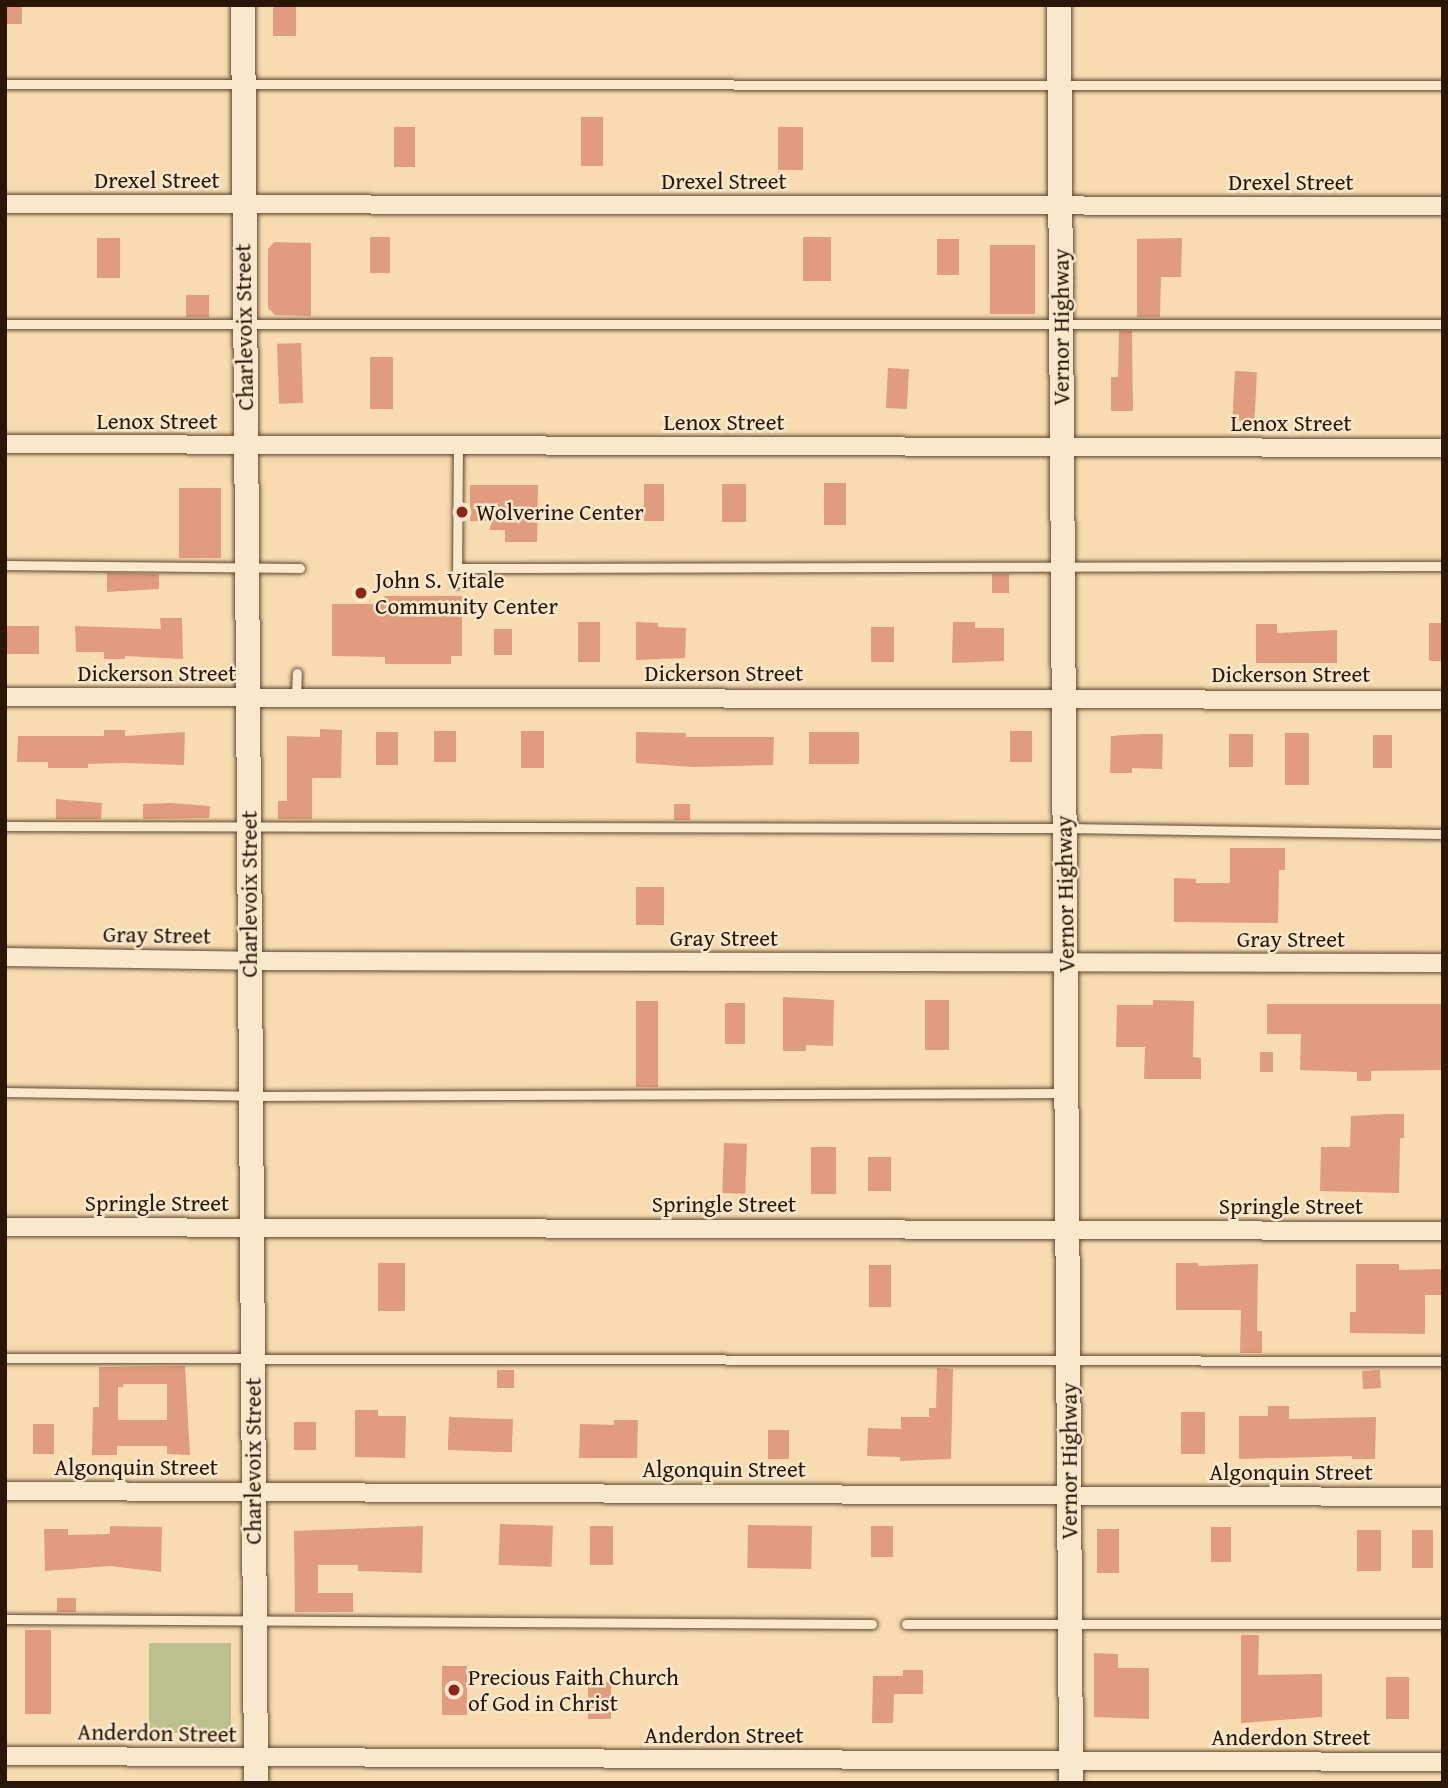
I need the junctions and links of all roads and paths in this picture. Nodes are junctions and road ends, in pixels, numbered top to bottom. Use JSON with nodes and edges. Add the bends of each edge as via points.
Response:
{"nodes":[{"id":1,"x":243,"y":5,"type":"edge"},
{"id":2,"x":1059,"y":5,"type":"edge"},
{"id":3,"x":5,"y":84,"type":"edge"},
{"id":4,"x":1060,"y":84,"type":"junction"},
{"id":5,"x":242,"y":85,"type":"junction"},
{"id":6,"x":1443,"y":85,"type":"edge"},
{"id":7,"x":5,"y":204,"type":"edge"},
{"id":8,"x":243,"y":204,"type":"junction"},
{"id":9,"x":1061,"y":206,"type":"junction"},
{"id":10,"x":1443,"y":206,"type":"edge"},
{"id":11,"x":5,"y":324,"type":"edge"},
{"id":12,"x":1061,"y":324,"type":"junction"},
{"id":13,"x":1443,"y":324,"type":"edge"},
{"id":14,"x":244,"y":325,"type":"junction"},
{"id":15,"x":5,"y":444,"type":"edge"},
{"id":16,"x":246,"y":446,"type":"junction"},
{"id":17,"x":458,"y":446,"type":"junction"},
{"id":18,"x":1062,"y":446,"type":"junction"},
{"id":19,"x":1443,"y":447,"type":"edge"},
{"id":20,"x":5,"y":565,"type":"edge"},
{"id":21,"x":1063,"y":565,"type":"junction"},
{"id":22,"x":247,"y":566,"type":"junction"},
{"id":23,"x":1443,"y":566,"type":"edge"},
{"id":24,"x":300,"y":568,"type":"dead end"},
{"id":25,"x":458,"y":568,"type":"junction"},
{"id":26,"x":457,"y":583,"type":"dead end"},
{"id":27,"x":297,"y":673,"type":"dead end"},
{"id":28,"x":5,"y":697,"type":"edge"},
{"id":29,"x":248,"y":697,"type":"junction"},
{"id":30,"x":296,"y":697,"type":"junction"},
{"id":31,"x":1063,"y":698,"type":"junction"},
{"id":32,"x":1443,"y":700,"type":"edge"},
{"id":33,"x":5,"y":826,"type":"edge"},
{"id":34,"x":249,"y":827,"type":"junction"},
{"id":35,"x":1065,"y":828,"type":"junction"},
{"id":36,"x":1443,"y":834,"type":"edge"},
{"id":37,"x":5,"y":957,"type":"edge"},
{"id":38,"x":251,"y":961,"type":"junction"},
{"id":39,"x":1443,"y":963,"type":"edge"},
{"id":40,"x":1066,"y":964,"type":"junction"},
{"id":41,"x":5,"y":1093,"type":"edge"},
{"id":42,"x":1067,"y":1093,"type":"junction"},
{"id":43,"x":251,"y":1096,"type":"junction"},
{"id":44,"x":5,"y":1227,"type":"edge"},
{"id":45,"x":252,"y":1228,"type":"junction"},
{"id":46,"x":1068,"y":1230,"type":"junction"},
{"id":47,"x":1443,"y":1231,"type":"edge"},
{"id":48,"x":5,"y":1358,"type":"edge"},
{"id":49,"x":253,"y":1358,"type":"junction"},
{"id":50,"x":1069,"y":1358,"type":"junction"},
{"id":51,"x":1443,"y":1361,"type":"edge"},
{"id":52,"x":5,"y":1491,"type":"edge"},
{"id":53,"x":254,"y":1491,"type":"junction"},
{"id":54,"x":1069,"y":1496,"type":"junction"},
{"id":55,"x":1443,"y":1497,"type":"edge"},
{"id":56,"x":5,"y":1619,"type":"edge"},
{"id":57,"x":255,"y":1622,"type":"junction"},
{"id":58,"x":872,"y":1624,"type":"dead end"},
{"id":59,"x":906,"y":1624,"type":"dead end"},
{"id":60,"x":1443,"y":1624,"type":"edge"},
{"id":61,"x":1070,"y":1625,"type":"junction"},
{"id":62,"x":5,"y":1756,"type":"edge"},
{"id":63,"x":1443,"y":1762,"type":"edge"},
{"id":64,"x":256,"y":1771,"type":"edge"},
{"id":65,"x":1071,"y":1772,"type":"edge"}],
"edges":[{"from":1,"to":5,"type":"street","name":"Charlevoix Street"},
{"from":2,"to":4,"type":"street","name":"Vernor Highway"},
{"from":3,"to":5,"type":"lane"},
{"from":4,"to":5,"type":"lane"},
{"from":4,"to":6,"type":"lane"},
{"from":4,"to":9,"type":"street","name":"Vernor Highway"},
{"from":5,"to":8,"type":"street","name":"Charlevoix Street"},
{"from":7,"to":8,"type":"street","name":"Drexel Street"},
{"from":8,"to":9,"type":"street","name":"Drexel Street"},
{"from":8,"to":14,"type":"street","name":"Charlevoix Street"},
{"from":9,"to":10,"type":"street","name":"Drexel Street"},
{"from":9,"to":12,"type":"street","name":"Vernor Highway"},
{"from":11,"to":14,"type":"lane"},
{"from":12,"to":13,"type":"lane"},
{"from":12,"to":14,"type":"lane"},
{"from":12,"to":18,"type":"street","name":"Vernor Highway"},
{"from":14,"to":16,"type":"street","name":"Charlevoix Street"},
{"from":15,"to":16,"type":"street","name":"Lenox Street"},
{"from":16,"to":17,"type":"street","name":"Lenox Street"},
{"from":16,"to":22,"type":"street","name":"Charlevoix Street"},
{"from":17,"to":18,"type":"street","name":"Lenox Street"},
{"from":17,"to":25,"type":"lane","via":[[454,506]]},
{"from":18,"to":19,"type":"street","name":"Lenox Street"},
{"from":18,"to":21,"type":"street","name":"Vernor Highway"},
{"from":20,"to":22,"type":"lane"},
{"from":21,"to":23,"type":"lane"},
{"from":21,"to":25,"type":"lane"},
{"from":21,"to":31,"type":"street","name":"Vernor Highway"},
{"from":22,"to":24,"type":"lane"},
{"from":22,"to":29,"type":"street","name":"Charlevoix Street"},
{"from":25,"to":26,"type":"lane"},
{"from":27,"to":30,"type":"lane"},
{"from":28,"to":29,"type":"street","name":"Dickerson Street"},
{"from":29,"to":30,"type":"street","name":"Dickerson Street"},
{"from":29,"to":34,"type":"street","name":"Charlevoix Street"},
{"from":30,"to":31,"type":"street","name":"Dickerson Street"},
{"from":31,"to":32,"type":"street","name":"Dickerson Street"},
{"from":31,"to":35,"type":"street","name":"Vernor Highway"},
{"from":33,"to":34,"type":"lane"},
{"from":34,"to":35,"type":"lane"},
{"from":34,"to":38,"type":"street","name":"Charlevoix Street"},
{"from":35,"to":36,"type":"lane"},
{"from":35,"to":40,"type":"street","name":"Vernor Highway"},
{"from":37,"to":38,"type":"street","name":"Gray Street"},
{"from":38,"to":40,"type":"street","name":"Gray Street"},
{"from":38,"to":43,"type":"street","name":"Charlevoix Street"},
{"from":39,"to":40,"type":"street","name":"Gray Street"},
{"from":40,"to":42,"type":"street","name":"Vernor Highway"},
{"from":41,"to":43,"type":"lane"},
{"from":42,"to":43,"type":"lane"},
{"from":42,"to":46,"type":"street","name":"Vernor Highway"},
{"from":43,"to":45,"type":"street","name":"Charlevoix Street"},
{"from":44,"to":45,"type":"street","name":"Springle Street"},
{"from":45,"to":46,"type":"street","name":"Springle Street"},
{"from":45,"to":49,"type":"street","name":"Charlevoix Street"},
{"from":46,"to":47,"type":"street","name":"Springle Street"},
{"from":46,"to":50,"type":"street","name":"Vernor Highway"},
{"from":48,"to":49,"type":"lane"},
{"from":49,"to":50,"type":"lane"},
{"from":49,"to":53,"type":"street","name":"Charlevoix Street"},
{"from":50,"to":51,"type":"lane"},
{"from":50,"to":54,"type":"street","name":"Vernor Highway"},
{"from":52,"to":53,"type":"street","name":"Algonquin Street"},
{"from":53,"to":54,"type":"street","name":"Algonquin Street"},
{"from":53,"to":57,"type":"street","name":"Charlevoix Street"},
{"from":54,"to":55,"type":"street","name":"Algonquin Street"},
{"from":54,"to":61,"type":"street","name":"Vernor Highway"},
{"from":56,"to":57,"type":"lane"},
{"from":57,"to":58,"type":"lane"},
{"from":57,"to":64,"type":"street","name":"Charlevoix Street"},
{"from":59,"to":61,"type":"lane"},
{"from":60,"to":61,"type":"lane"},
{"from":61,"to":65,"type":"street","name":"Vernor Highway"},
{"from":62,"to":64,"type":"street","name":"Anderdon Street"},
{"from":63,"to":65,"type":"street","name":"Anderdon Street"},
{"from":64,"to":65,"type":"street","name":"Anderdon Street"}]}
